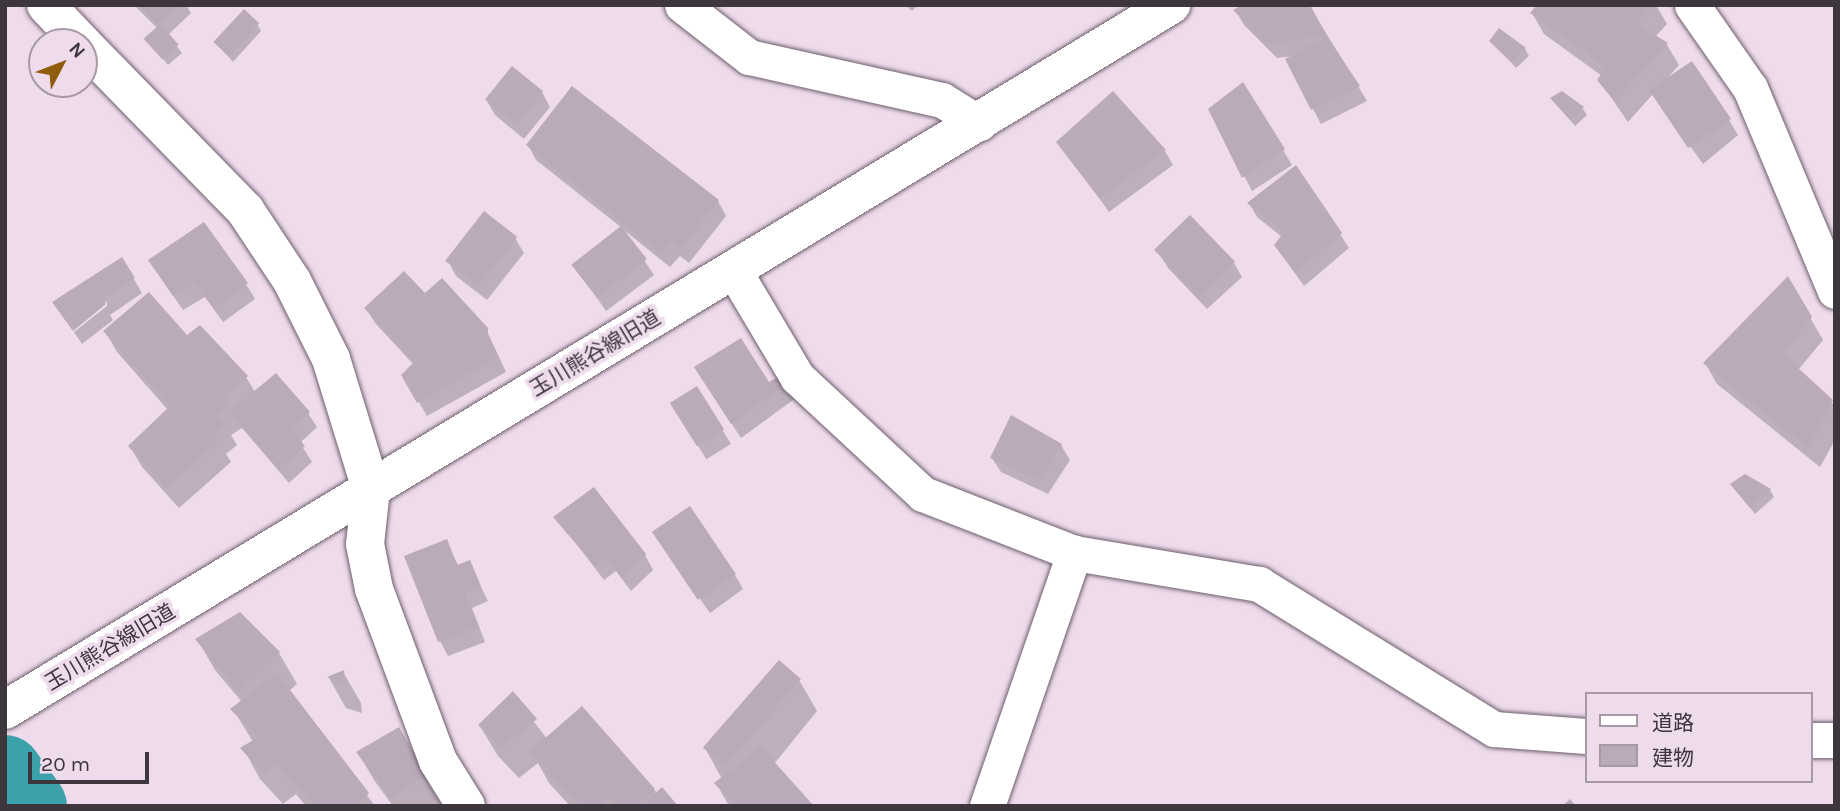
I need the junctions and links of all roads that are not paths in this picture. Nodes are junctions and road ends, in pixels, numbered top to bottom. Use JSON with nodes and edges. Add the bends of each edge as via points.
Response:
{"nodes":[{"id":1,"x":46,"y":5,"type":"edge"},
{"id":2,"x":682,"y":5,"type":"edge"},
{"id":3,"x":1171,"y":5,"type":"edge"},
{"id":4,"x":1692,"y":5,"type":"edge"},
{"id":5,"x":68,"y":28,"type":"edge"},
{"id":6,"x":98,"y":58,"type":"edge"},
{"id":7,"x":979,"y":123,"type":"junction"},
{"id":8,"x":733,"y":269,"type":"junction"},
{"id":9,"x":1835,"y":291,"type":"edge"},
{"id":10,"x":371,"y":489,"type":"junction"},
{"id":11,"x":1074,"y":553,"type":"junction"},
{"id":12,"x":12,"y":706,"type":"edge"},
{"id":13,"x":1584,"y":736,"type":"edge"},
{"id":14,"x":1812,"y":740,"type":"edge"},
{"id":15,"x":1835,"y":740,"type":"edge"},
{"id":16,"x":466,"y":806,"type":"edge"},
{"id":17,"x":987,"y":806,"type":"edge"}],
"edges":[{"from":1,"to":5,"type":"street"},
{"from":2,"to":7,"type":"street","via":[[749,57],[942,100]]},
{"from":3,"to":7,"type":"street","name":"玉川熊谷線旧道"},
{"from":4,"to":9,"type":"street","via":[[1750,88]]},
{"from":6,"to":10,"type":"street","via":[[245,210],[292,281],[331,359]]},
{"from":7,"to":8,"type":"street","name":"玉川熊谷線旧道"},
{"from":8,"to":10,"type":"street","name":"玉川熊谷線旧道"},
{"from":8,"to":11,"type":"street","via":[[797,377],[923,494]]},
{"from":10,"to":12,"type":"street","name":"玉川熊谷線旧道"},
{"from":10,"to":16,"type":"street","via":[[365,544],[374,589],[438,761]]},
{"from":11,"to":13,"type":"street","via":[[1259,584],[1494,729]]},
{"from":11,"to":17,"type":"street"},
{"from":14,"to":15,"type":"street"}]}
